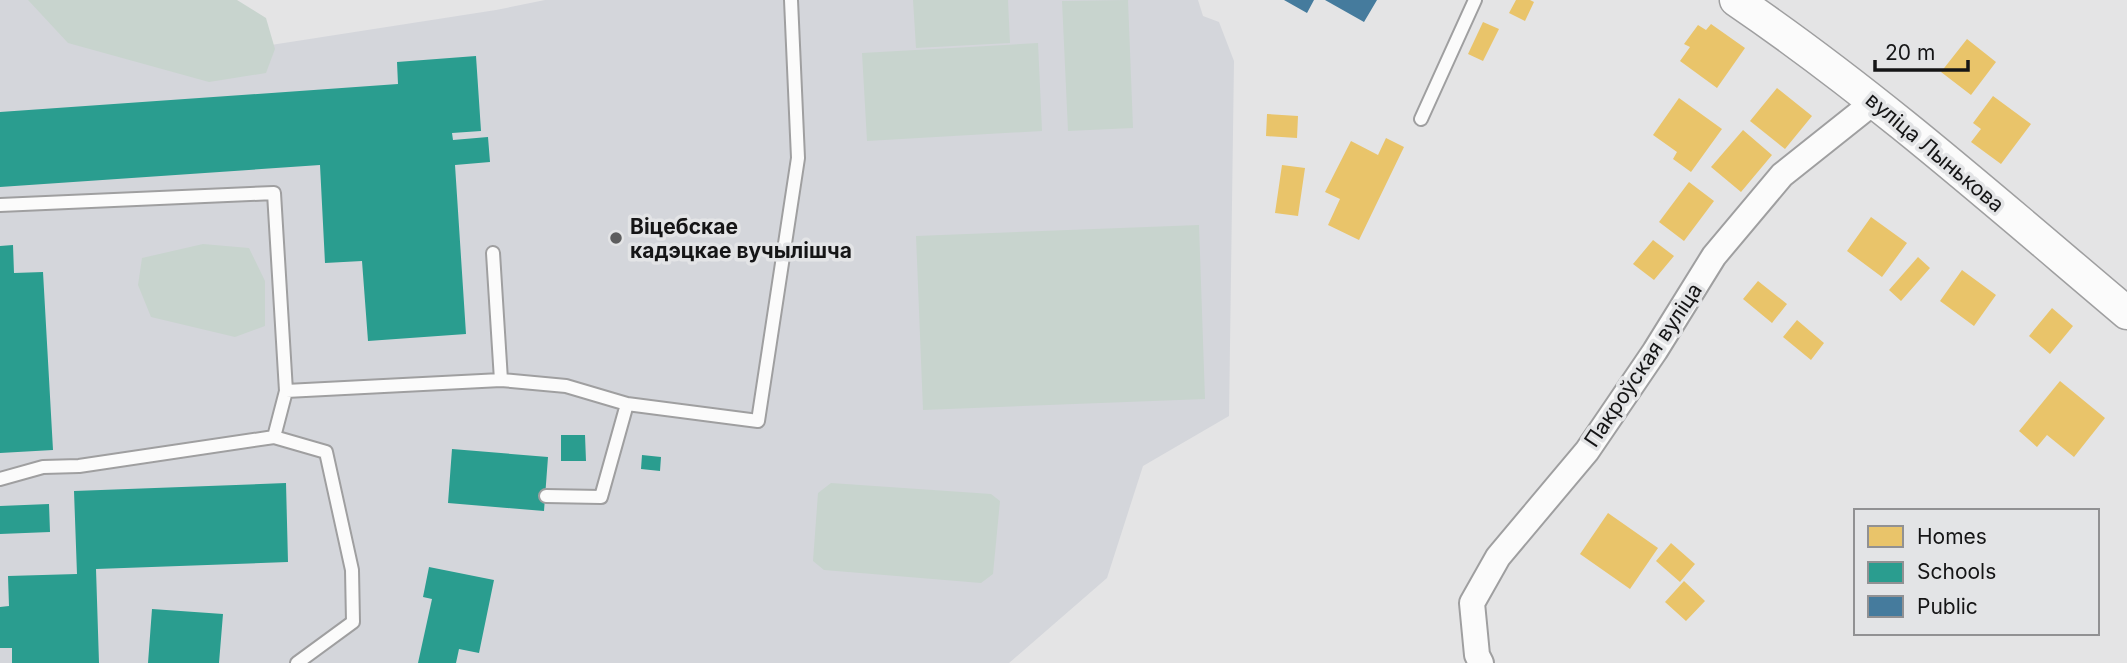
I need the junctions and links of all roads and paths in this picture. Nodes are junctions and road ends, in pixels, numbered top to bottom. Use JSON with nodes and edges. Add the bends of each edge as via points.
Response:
{"nodes":[{"id":1,"x":791,"y":0,"type":"edge"},
{"id":2,"x":1475,"y":0,"type":"edge"},
{"id":3,"x":1736,"y":0,"type":"edge"},
{"id":4,"x":1875,"y":101,"type":"junction"},
{"id":5,"x":1421,"y":119,"type":"dead end"},
{"id":6,"x":0,"y":205,"type":"edge"},
{"id":7,"x":494,"y":253,"type":"dead end"},
{"id":8,"x":2127,"y":313,"type":"edge"},
{"id":9,"x":501,"y":380,"type":"junction"},
{"id":10,"x":286,"y":391,"type":"junction"},
{"id":11,"x":627,"y":404,"type":"junction"},
{"id":12,"x":274,"y":437,"type":"junction"},
{"id":13,"x":0,"y":479,"type":"edge"},
{"id":14,"x":545,"y":496,"type":"dead end"},
{"id":15,"x":297,"y":663,"type":"edge"},
{"id":16,"x":1481,"y":663,"type":"edge"}],
"edges":[{"from":1,"to":11,"type":"lane","via":[[798,158],[758,421]]},
{"from":2,"to":5,"type":"lane"},
{"from":3,"to":4,"type":"street","name":"вуліца Лынькова"},
{"from":4,"to":8,"type":"street","name":"вуліца Лынькова"},
{"from":4,"to":16,"type":"street","name":"Пакроўская вуліца","via":[[1782,175],[1714,256],[1587,451],[1498,556],[1472,603]]},
{"from":6,"to":10,"type":"lane","via":[[274,193]]},
{"from":7,"to":9,"type":"lane"},
{"from":9,"to":10,"type":"lane"},
{"from":9,"to":11,"type":"lane","via":[[565,386]]},
{"from":10,"to":12,"type":"lane"},
{"from":11,"to":14,"type":"lane","via":[[601,497]]},
{"from":12,"to":13,"type":"lane","via":[[79,466],[43,467]]},
{"from":12,"to":15,"type":"lane","via":[[326,452],[352,570],[353,622]]}]}
